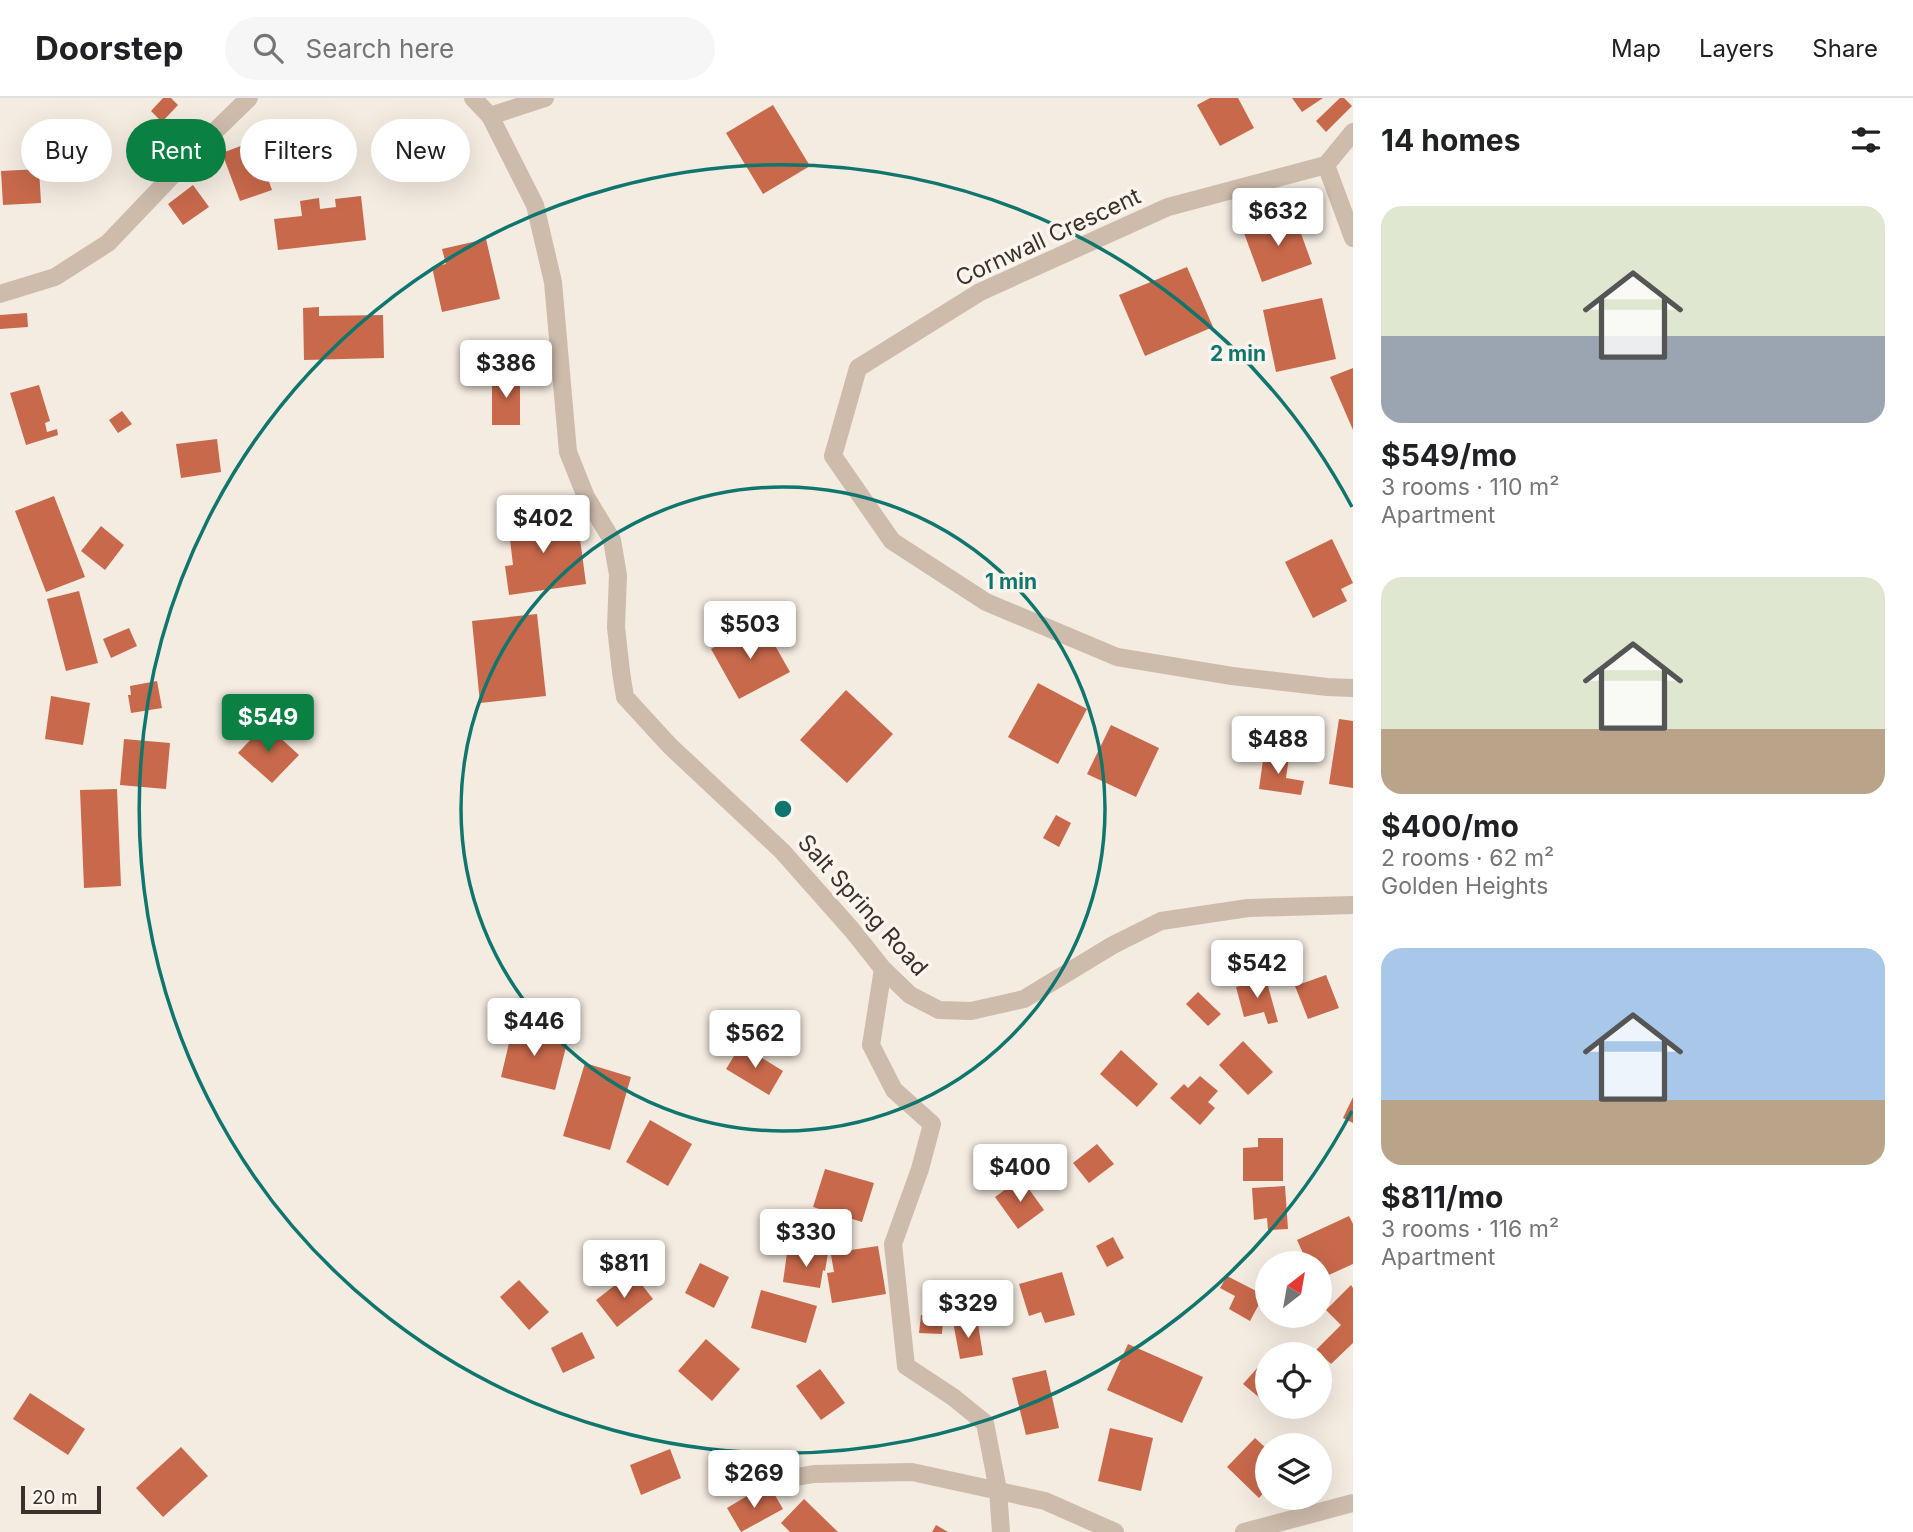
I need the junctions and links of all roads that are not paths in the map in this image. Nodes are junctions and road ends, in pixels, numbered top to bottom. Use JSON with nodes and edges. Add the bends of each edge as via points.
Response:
{"nodes":[{"id":1,"x":249,"y":98,"type":"edge"},
{"id":2,"x":473,"y":98,"type":"edge"},
{"id":3,"x":545,"y":98,"type":"edge"},
{"id":4,"x":490,"y":116,"type":"junction"},
{"id":5,"x":1353,"y":132,"type":"edge"},
{"id":6,"x":1326,"y":165,"type":"junction"},
{"id":7,"x":1353,"y":238,"type":"edge"},
{"id":8,"x":0,"y":294,"type":"edge"},
{"id":9,"x":1353,"y":688,"type":"edge"},
{"id":10,"x":1353,"y":905,"type":"edge"},
{"id":11,"x":883,"y":970,"type":"junction"},
{"id":12,"x":749,"y":1485,"type":"dead end"},
{"id":13,"x":998,"y":1490,"type":"junction"},
{"id":14,"x":1353,"y":1503,"type":"edge"},
{"id":15,"x":1001,"y":1532,"type":"edge"},
{"id":16,"x":1115,"y":1532,"type":"edge"},
{"id":17,"x":1244,"y":1532,"type":"edge"}],
"edges":[{"from":1,"to":8,"type":"street","via":[[108,243],[55,277]]},
{"from":2,"to":4,"type":"street","name":"Salt Spring Road"},
{"from":3,"to":4,"type":"street"},
{"from":4,"to":11,"type":"street","name":"Salt Spring Road","via":[[535,205],[553,282],[568,452],[586,497],[612,540],[625,697],[670,746],[782,850]]},
{"from":5,"to":6,"type":"street"},
{"from":6,"to":7,"type":"street"},
{"from":6,"to":9,"type":"street","name":"Cornwall Crescent","via":[[1168,208],[980,292],[858,368],[833,456],[892,541],[986,601],[1116,657],[1232,676]]},
{"from":10,"to":11,"type":"street","name":"Salt Spring Road","via":[[1248,908],[1161,921],[1024,999],[971,1011],[939,1010],[910,995]]},
{"from":11,"to":13,"type":"street","via":[[871,1045],[894,1090],[932,1124],[893,1244],[906,1366],[985,1423]]},
{"from":12,"to":13,"type":"street","via":[[814,1474],[912,1472]]},
{"from":13,"to":15,"type":"street"},
{"from":13,"to":16,"type":"street","via":[[1045,1501]]},
{"from":14,"to":17,"type":"street"}]}
